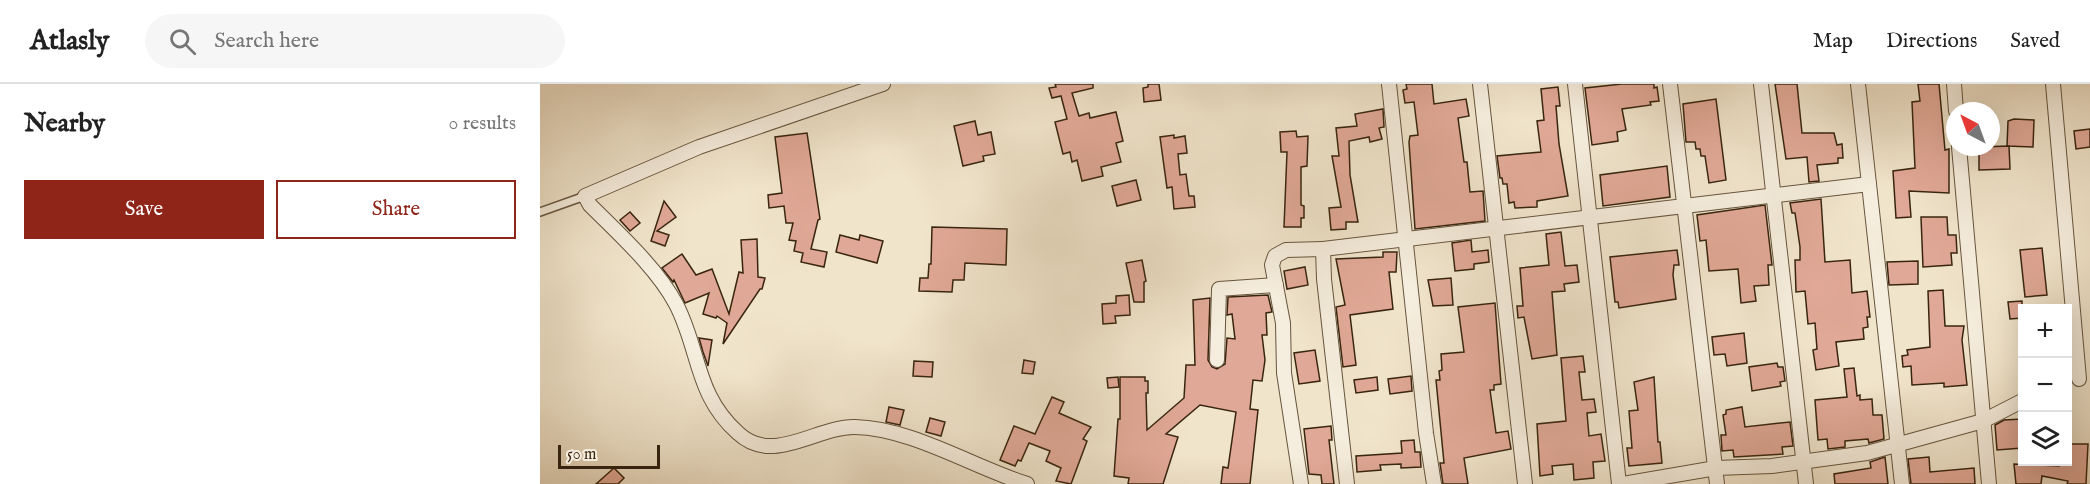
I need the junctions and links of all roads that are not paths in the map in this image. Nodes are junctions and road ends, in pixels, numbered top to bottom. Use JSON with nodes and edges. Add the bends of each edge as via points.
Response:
{"nodes":[{"id":1,"x":883,"y":84,"type":"edge"},
{"id":2,"x":1389,"y":84,"type":"edge"},
{"id":3,"x":1480,"y":84,"type":"edge"},
{"id":4,"x":1575,"y":84,"type":"edge"},
{"id":5,"x":1670,"y":84,"type":"edge"},
{"id":6,"x":1761,"y":84,"type":"edge"},
{"id":7,"x":1858,"y":84,"type":"edge"},
{"id":8,"x":1954,"y":84,"type":"edge"},
{"id":9,"x":2053,"y":84,"type":"edge"},
{"id":10,"x":1955,"y":102,"type":"edge"},
{"id":11,"x":1960,"y":156,"type":"edge"},
{"id":12,"x":1869,"y":184,"type":"junction"},
{"id":13,"x":1774,"y":193,"type":"junction"},
{"id":14,"x":585,"y":196,"type":"junction"},
{"id":15,"x":1684,"y":207,"type":"junction"},
{"id":16,"x":540,"y":212,"type":"edge"},
{"id":17,"x":1590,"y":215,"type":"junction"},
{"id":18,"x":1497,"y":228,"type":"junction"},
{"id":19,"x":1407,"y":238,"type":"junction"},
{"id":20,"x":1323,"y":249,"type":"junction"},
{"id":21,"x":1276,"y":285,"type":"junction"},
{"id":22,"x":1217,"y":360,"type":"dead end"},
{"id":23,"x":2079,"y":381,"type":"edge"},
{"id":24,"x":2018,"y":403,"type":"edge"},
{"id":25,"x":1983,"y":421,"type":"junction"},
{"id":26,"x":1898,"y":447,"type":"junction"},
{"id":27,"x":1804,"y":460,"type":"junction"},
{"id":28,"x":1716,"y":468,"type":"junction"},
{"id":29,"x":1027,"y":484,"type":"edge"},
{"id":30,"x":1301,"y":484,"type":"edge"},
{"id":31,"x":1347,"y":484,"type":"edge"},
{"id":32,"x":1434,"y":484,"type":"edge"},
{"id":33,"x":1525,"y":484,"type":"edge"},
{"id":34,"x":1621,"y":484,"type":"edge"},
{"id":35,"x":1717,"y":484,"type":"edge"},
{"id":36,"x":1806,"y":484,"type":"edge"},
{"id":37,"x":1902,"y":484,"type":"edge"},
{"id":38,"x":1989,"y":484,"type":"edge"}],
"edges":[{"from":1,"to":14,"type":"street","via":[[699,147]]},
{"from":2,"to":19,"type":"street"},
{"from":3,"to":18,"type":"street"},
{"from":4,"to":17,"type":"street"},
{"from":5,"to":15,"type":"street"},
{"from":6,"to":13,"type":"street"},
{"from":7,"to":12,"type":"street"},
{"from":8,"to":10,"type":"street"},
{"from":9,"to":23,"type":"street"},
{"from":11,"to":25,"type":"street"},
{"from":12,"to":13,"type":"street"},
{"from":12,"to":26,"type":"street"},
{"from":13,"to":15,"type":"street"},
{"from":13,"to":27,"type":"street"},
{"from":14,"to":16,"type":"lane"},
{"from":14,"to":29,"type":"street","via":[[675,303],[699,375],[718,410],[739,435],[756,443],[786,446],[857,427],[907,437]]},
{"from":15,"to":17,"type":"street"},
{"from":15,"to":28,"type":"street"},
{"from":17,"to":18,"type":"street"},
{"from":17,"to":34,"type":"street"},
{"from":18,"to":19,"type":"street"},
{"from":18,"to":33,"type":"street"},
{"from":19,"to":20,"type":"street"},
{"from":19,"to":32,"type":"street"},
{"from":20,"to":21,"type":"street","via":[[1286,250],[1275,256],[1272,265]]},
{"from":20,"to":31,"type":"street"},
{"from":21,"to":22,"type":"street","via":[[1219,289]]},
{"from":21,"to":30,"type":"street","via":[[1283,323],[1284,373]]},
{"from":24,"to":25,"type":"street"},
{"from":25,"to":26,"type":"street"},
{"from":25,"to":38,"type":"street"},
{"from":26,"to":27,"type":"street"},
{"from":26,"to":37,"type":"street"},
{"from":27,"to":28,"type":"street","via":[[1772,466]]},
{"from":27,"to":36,"type":"street"},
{"from":28,"to":34,"type":"street"},
{"from":28,"to":35,"type":"street"}]}
